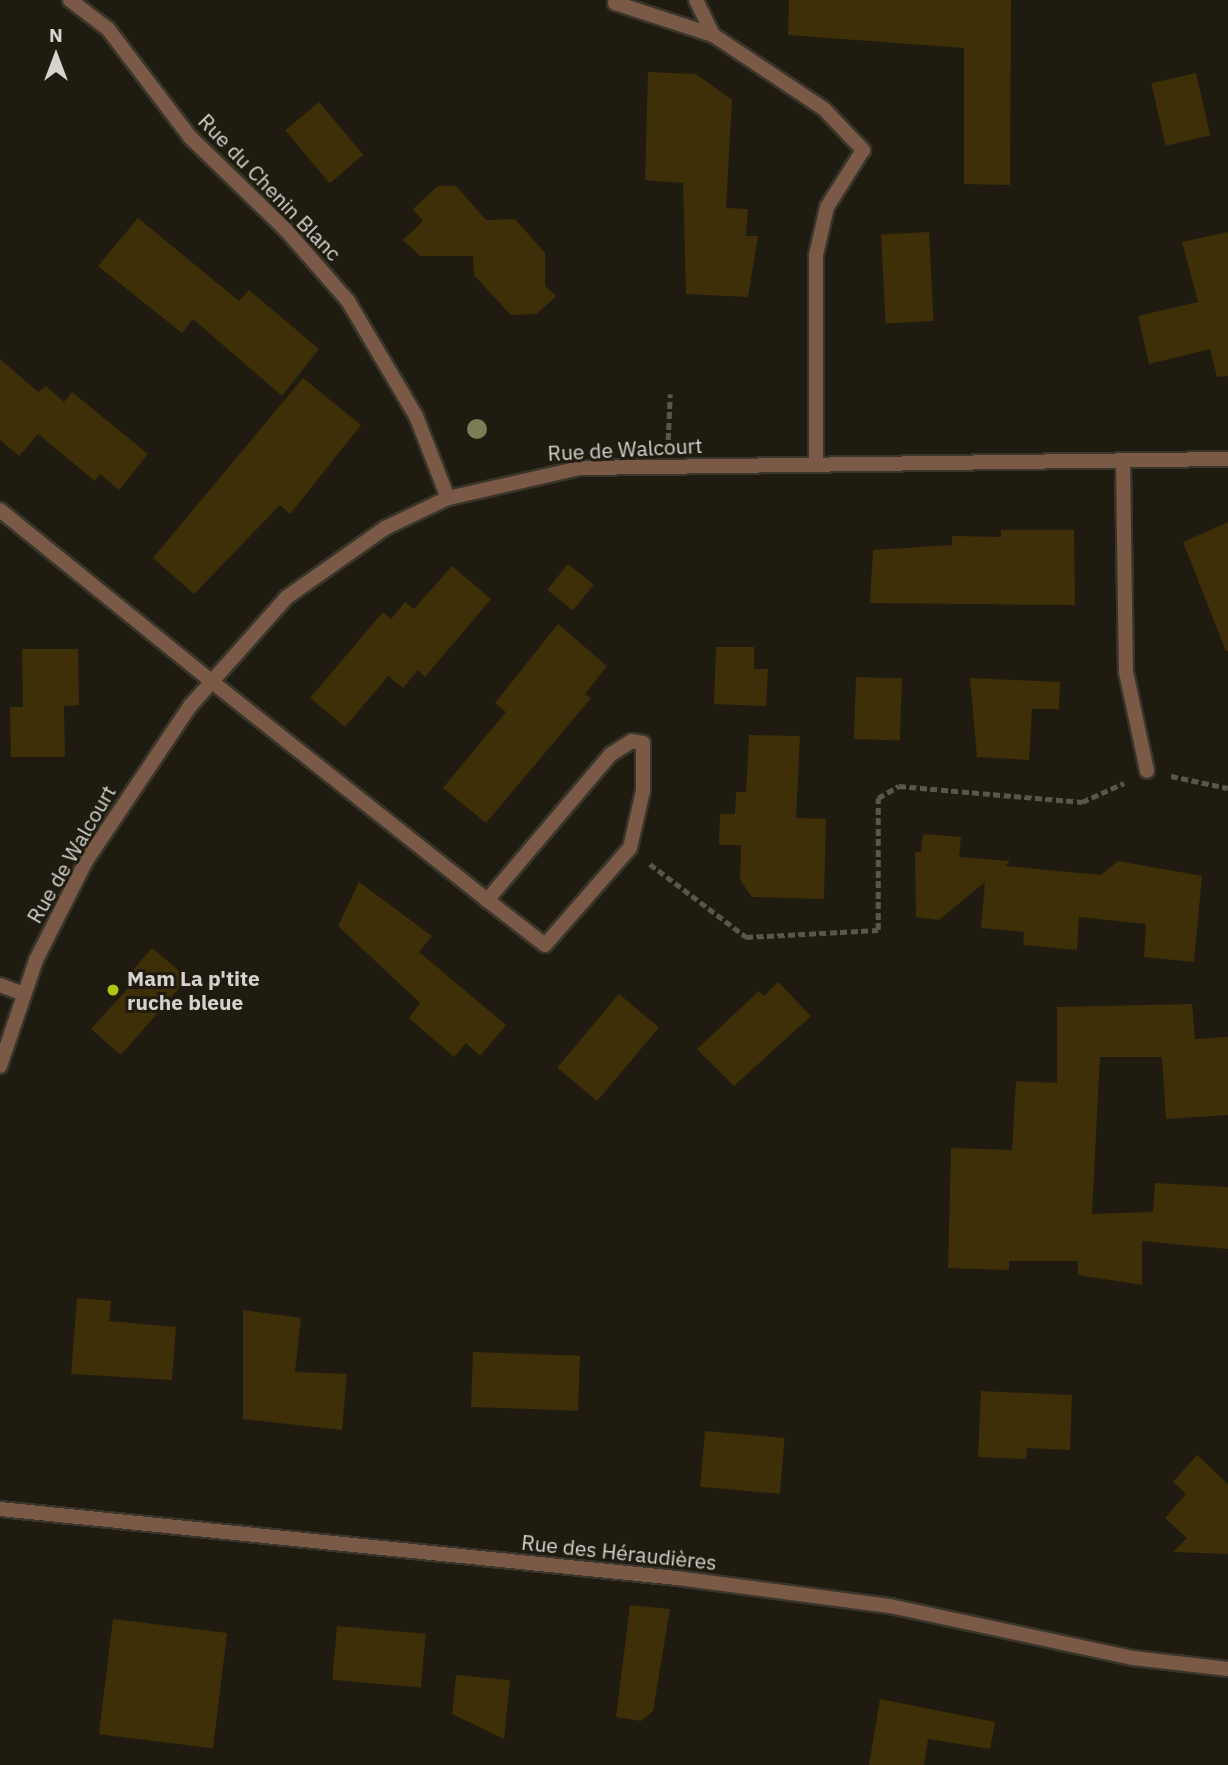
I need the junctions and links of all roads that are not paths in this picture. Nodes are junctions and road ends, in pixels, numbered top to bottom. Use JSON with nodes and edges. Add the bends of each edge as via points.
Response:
{"nodes":[{"id":1,"x":70,"y":0,"type":"edge"},
{"id":2,"x":696,"y":0,"type":"edge"},
{"id":3,"x":615,"y":3,"type":"dead end"},
{"id":4,"x":713,"y":35,"type":"junction"},
{"id":5,"x":1228,"y":458,"type":"edge"},
{"id":6,"x":1123,"y":461,"type":"junction"},
{"id":7,"x":816,"y":463,"type":"junction"},
{"id":8,"x":448,"y":498,"type":"junction"},
{"id":9,"x":0,"y":510,"type":"edge"},
{"id":10,"x":211,"y":681,"type":"junction"},
{"id":11,"x":1147,"y":771,"type":"road end"},
{"id":12,"x":487,"y":900,"type":"junction"},
{"id":13,"x":0,"y":985,"type":"edge"},
{"id":14,"x":24,"y":993,"type":"junction"},
{"id":15,"x":0,"y":1066,"type":"edge"},
{"id":16,"x":0,"y":1509,"type":"edge"},
{"id":17,"x":1228,"y":1668,"type":"edge"}],
"edges":[{"from":1,"to":8,"type":"street","name":"Rue du Chenin Blanc","via":[[108,29],[190,137],[285,229],[348,301],[416,416]]},
{"from":2,"to":4,"type":"street"},
{"from":3,"to":4,"type":"street"},
{"from":4,"to":7,"type":"street","via":[[824,109],[863,150],[827,207],[816,255]]},
{"from":5,"to":6,"type":"street","name":"Rue de Walcourt"},
{"from":6,"to":7,"type":"street","name":"Rue de Walcourt"},
{"from":6,"to":11,"type":"street","via":[[1126,672]]},
{"from":7,"to":8,"type":"street","name":"Rue de Walcourt","via":[[580,468]]},
{"from":8,"to":10,"type":"street","name":"Rue de Walcourt","via":[[334,560],[287,597]]},
{"from":9,"to":10,"type":"street"},
{"from":10,"to":12,"type":"street"},
{"from":10,"to":14,"type":"street","name":"Rue de Walcourt","via":[[86,861]]},
{"from":12,"to":12,"type":"street","via":[[545,945],[630,848],[643,791],[643,743],[632,741],[611,754]]},
{"from":13,"to":14,"type":"street"},
{"from":14,"to":15,"type":"street","name":"Rue de Walcourt"},
{"from":16,"to":17,"type":"street","name":"Rue des Héraudières","via":[[677,1578],[890,1606],[1133,1658]]}]}
